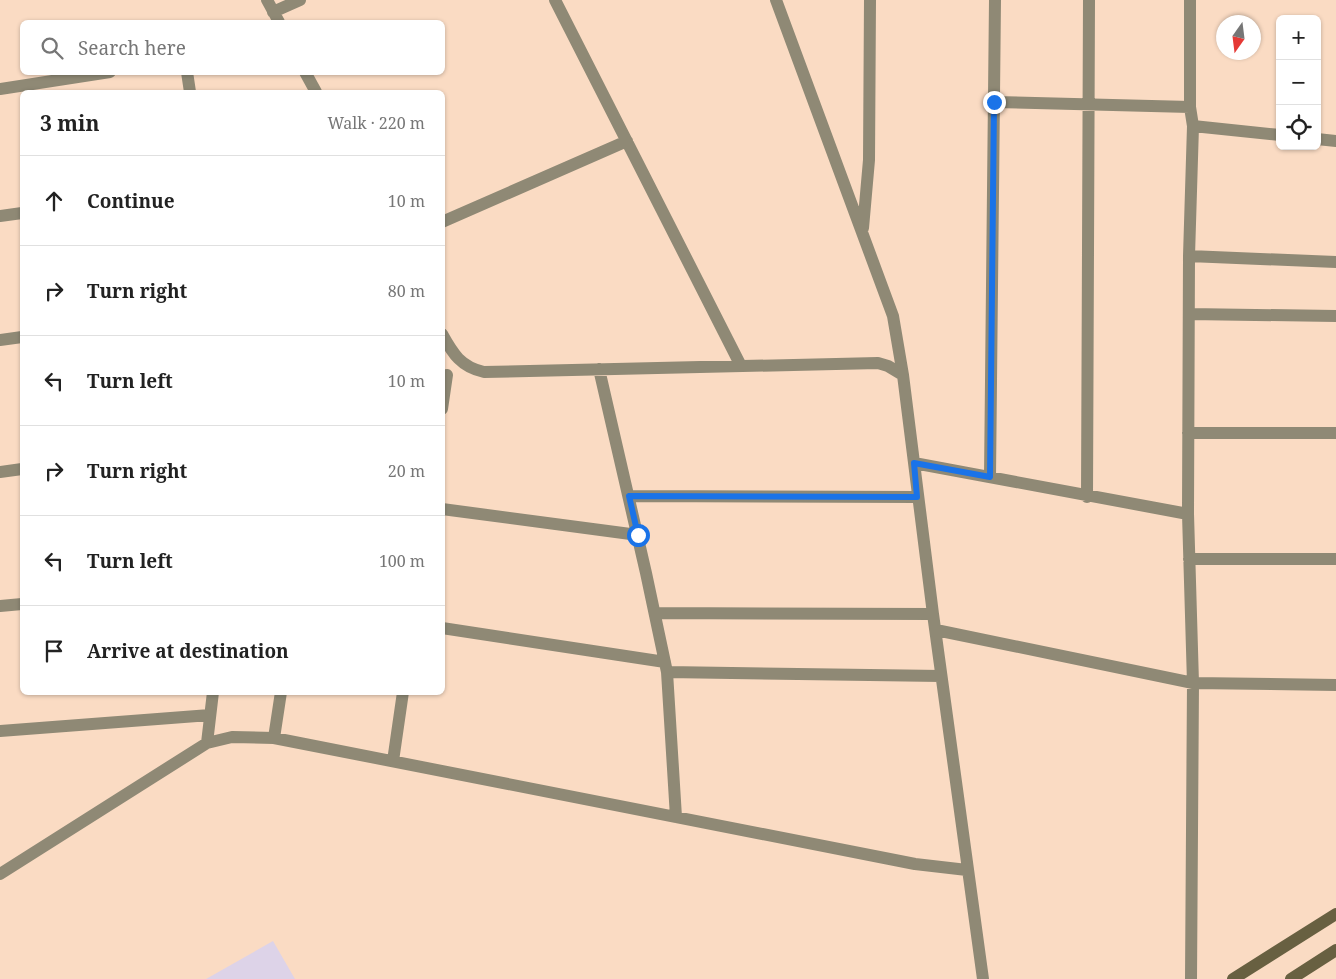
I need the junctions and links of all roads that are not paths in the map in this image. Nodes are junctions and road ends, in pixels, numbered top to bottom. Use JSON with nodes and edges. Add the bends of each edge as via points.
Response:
{"nodes":[{"id":1,"x":300,"y":0,"type":"edge"},
{"id":2,"x":555,"y":0,"type":"edge"},
{"id":3,"x":776,"y":0,"type":"edge"},
{"id":4,"x":870,"y":0,"type":"edge"},
{"id":5,"x":994,"y":0,"type":"edge"},
{"id":6,"x":1089,"y":0,"type":"edge"},
{"id":7,"x":1190,"y":0,"type":"edge"},
{"id":8,"x":273,"y":11,"type":"edge"},
{"id":9,"x":91,"y":75,"type":"edge"},
{"id":10,"x":187,"y":75,"type":"edge"},
{"id":11,"x":307,"y":75,"type":"edge"},
{"id":12,"x":0,"y":89,"type":"edge"},
{"id":13,"x":190,"y":90,"type":"edge"},
{"id":14,"x":315,"y":90,"type":"edge"},
{"id":15,"x":994,"y":102,"type":"junction"},
{"id":16,"x":1088,"y":103,"type":"junction"},
{"id":17,"x":1190,"y":107,"type":"junction"},
{"id":18,"x":1193,"y":126,"type":"junction"},
{"id":19,"x":1276,"y":135,"type":"edge"},
{"id":20,"x":1321,"y":139,"type":"edge"},
{"id":21,"x":627,"y":141,"type":"junction"},
{"id":22,"x":1336,"y":141,"type":"edge"},
{"id":23,"x":20,"y":213,"type":"edge"},
{"id":24,"x":0,"y":216,"type":"edge"},
{"id":25,"x":445,"y":221,"type":"edge"},
{"id":26,"x":862,"y":233,"type":"junction"},
{"id":27,"x":1189,"y":256,"type":"junction"},
{"id":28,"x":1336,"y":262,"type":"edge"},
{"id":29,"x":1189,"y":314,"type":"junction"},
{"id":30,"x":1336,"y":316,"type":"edge"},
{"id":31,"x":20,"y":337,"type":"edge"},
{"id":32,"x":0,"y":340,"type":"edge"},
{"id":33,"x":445,"y":340,"type":"edge"},
{"id":34,"x":462,"y":364,"type":"junction"},
{"id":35,"x":741,"y":366,"type":"junction"},
{"id":36,"x":599,"y":369,"type":"junction"},
{"id":37,"x":903,"y":375,"type":"junction"},
{"id":38,"x":445,"y":376,"type":"edge"},
{"id":39,"x":1188,"y":433,"type":"junction"},
{"id":40,"x":1336,"y":433,"type":"edge"},
{"id":41,"x":914,"y":463,"type":"junction"},
{"id":42,"x":20,"y":470,"type":"edge"},
{"id":43,"x":0,"y":472,"type":"edge"},
{"id":44,"x":990,"y":477,"type":"junction"},
{"id":45,"x":629,"y":496,"type":"junction"},
{"id":46,"x":917,"y":497,"type":"junction"},
{"id":47,"x":1087,"y":497,"type":"junction"},
{"id":48,"x":445,"y":509,"type":"edge"},
{"id":49,"x":1188,"y":514,"type":"junction"},
{"id":50,"x":638,"y":535,"type":"junction"},
{"id":51,"x":1189,"y":559,"type":"junction"},
{"id":52,"x":1336,"y":559,"type":"edge"},
{"id":53,"x":20,"y":604,"type":"edge"},
{"id":54,"x":0,"y":606,"type":"edge"},
{"id":55,"x":655,"y":613,"type":"junction"},
{"id":56,"x":933,"y":614,"type":"junction"},
{"id":57,"x":445,"y":629,"type":"edge"},
{"id":58,"x":936,"y":630,"type":"junction"},
{"id":59,"x":666,"y":667,"type":"junction"},
{"id":60,"x":941,"y":676,"type":"junction"},
{"id":61,"x":1193,"y":683,"type":"junction"},
{"id":62,"x":1336,"y":685,"type":"edge"},
{"id":63,"x":213,"y":695,"type":"edge"},
{"id":64,"x":281,"y":695,"type":"edge"},
{"id":65,"x":403,"y":695,"type":"edge"},
{"id":66,"x":210,"y":715,"type":"junction"},
{"id":67,"x":0,"y":731,"type":"edge"},
{"id":68,"x":274,"y":738,"type":"junction"},
{"id":69,"x":207,"y":743,"type":"junction"},
{"id":70,"x":394,"y":761,"type":"junction"},
{"id":71,"x":676,"y":817,"type":"junction"},
{"id":72,"x":967,"y":870,"type":"junction"},
{"id":73,"x":0,"y":874,"type":"edge"},
{"id":74,"x":1336,"y":914,"type":"edge"},
{"id":75,"x":1336,"y":950,"type":"edge"},
{"id":76,"x":983,"y":979,"type":"edge"},
{"id":77,"x":1191,"y":979,"type":"edge"},
{"id":78,"x":1233,"y":979,"type":"edge"},
{"id":79,"x":1290,"y":979,"type":"edge"}],
"edges":[{"from":1,"to":8,"type":"street"},
{"from":2,"to":21,"type":"street"},
{"from":3,"to":26,"type":"street"},
{"from":4,"to":26,"type":"street","via":[[869,160]]},
{"from":5,"to":15,"type":"street"},
{"from":6,"to":16,"type":"street"},
{"from":7,"to":17,"type":"street"},
{"from":9,"to":12,"type":"street"},
{"from":10,"to":13,"type":"street"},
{"from":11,"to":14,"type":"street"},
{"from":15,"to":16,"type":"street"},
{"from":15,"to":44,"type":"street"},
{"from":16,"to":17,"type":"street"},
{"from":16,"to":47,"type":"street"},
{"from":17,"to":18,"type":"street"},
{"from":18,"to":19,"type":"street"},
{"from":18,"to":27,"type":"street"},
{"from":20,"to":22,"type":"street"},
{"from":21,"to":25,"type":"street"},
{"from":21,"to":35,"type":"street"},
{"from":23,"to":24,"type":"street"},
{"from":26,"to":37,"type":"street","via":[[893,316]]},
{"from":27,"to":28,"type":"street"},
{"from":27,"to":29,"type":"street"},
{"from":29,"to":30,"type":"street"},
{"from":29,"to":39,"type":"street"},
{"from":31,"to":32,"type":"street"},
{"from":33,"to":34,"type":"street"},
{"from":34,"to":36,"type":"street","via":[[484,372]]},
{"from":34,"to":38,"type":"street"},
{"from":35,"to":36,"type":"street"},
{"from":35,"to":37,"type":"street","via":[[878,363]]},
{"from":36,"to":45,"type":"street"},
{"from":37,"to":41,"type":"street"},
{"from":39,"to":40,"type":"street"},
{"from":39,"to":49,"type":"street"},
{"from":41,"to":44,"type":"street"},
{"from":41,"to":46,"type":"street"},
{"from":42,"to":43,"type":"street"},
{"from":44,"to":47,"type":"street"},
{"from":45,"to":46,"type":"street"},
{"from":45,"to":50,"type":"street"},
{"from":46,"to":56,"type":"street"},
{"from":47,"to":49,"type":"street"},
{"from":48,"to":50,"type":"street"},
{"from":49,"to":51,"type":"street"},
{"from":50,"to":55,"type":"street"},
{"from":51,"to":52,"type":"street"},
{"from":51,"to":61,"type":"street"},
{"from":53,"to":54,"type":"street"},
{"from":55,"to":56,"type":"street"},
{"from":55,"to":59,"type":"street"},
{"from":56,"to":58,"type":"street"},
{"from":57,"to":59,"type":"street"},
{"from":58,"to":60,"type":"street"},
{"from":58,"to":61,"type":"street"},
{"from":59,"to":60,"type":"street"},
{"from":59,"to":71,"type":"street"},
{"from":60,"to":72,"type":"street"},
{"from":61,"to":62,"type":"street"},
{"from":61,"to":77,"type":"street"},
{"from":63,"to":66,"type":"street"},
{"from":64,"to":68,"type":"street"},
{"from":65,"to":70,"type":"street"},
{"from":66,"to":67,"type":"street"},
{"from":66,"to":69,"type":"street"},
{"from":68,"to":69,"type":"street","via":[[232,737]]},
{"from":68,"to":70,"type":"street"},
{"from":69,"to":73,"type":"street"},
{"from":70,"to":71,"type":"street"},
{"from":71,"to":72,"type":"street","via":[[915,864]]},
{"from":72,"to":76,"type":"street"},
{"from":74,"to":78,"type":"street"},
{"from":75,"to":79,"type":"street"}]}
